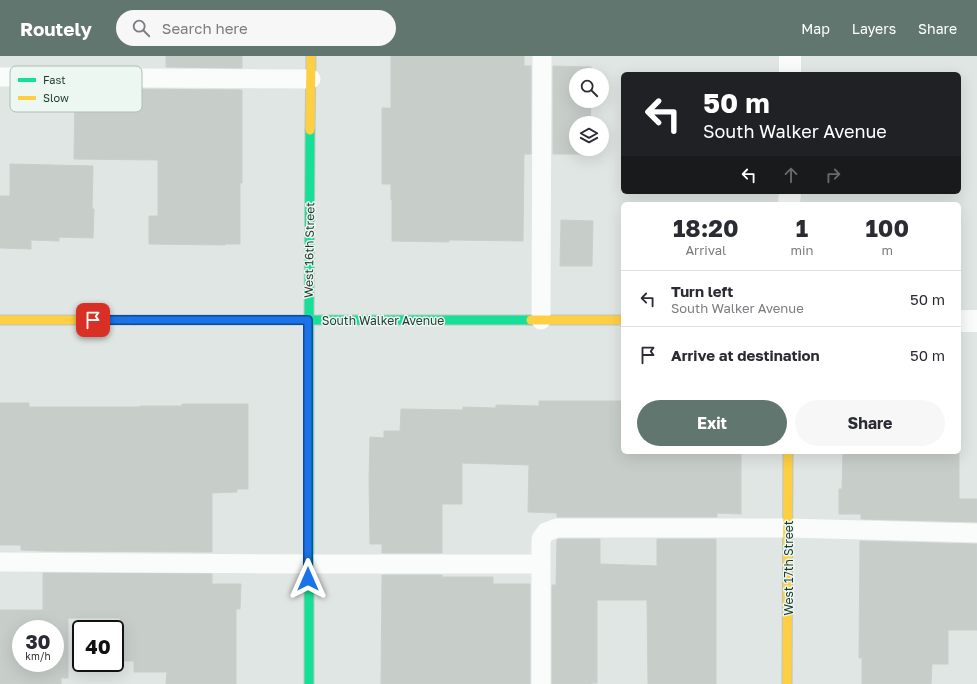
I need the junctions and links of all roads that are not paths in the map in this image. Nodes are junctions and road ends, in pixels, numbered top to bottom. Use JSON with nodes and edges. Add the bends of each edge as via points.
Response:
{"nodes":[{"id":1,"x":311,"y":56,"type":"edge"},
{"id":2,"x":542,"y":56,"type":"edge"},
{"id":3,"x":790,"y":56,"type":"edge"},
{"id":4,"x":790,"y":72,"type":"edge"},
{"id":5,"x":0,"y":77,"type":"edge"},
{"id":6,"x":10,"y":77,"type":"edge"},
{"id":7,"x":142,"y":78,"type":"edge"},
{"id":8,"x":311,"y":79,"type":"junction"},
{"id":9,"x":0,"y":320,"type":"edge"},
{"id":10,"x":308,"y":320,"type":"junction"},
{"id":11,"x":541,"y":320,"type":"junction"},
{"id":12,"x":621,"y":320,"type":"edge"},
{"id":13,"x":961,"y":321,"type":"edge"},
{"id":14,"x":977,"y":321,"type":"edge"},
{"id":15,"x":788,"y":454,"type":"edge"},
{"id":16,"x":788,"y":528,"type":"junction"},
{"id":17,"x":977,"y":533,"type":"edge"},
{"id":18,"x":0,"y":562,"type":"edge"},
{"id":19,"x":308,"y":564,"type":"junction"},
{"id":20,"x":541,"y":564,"type":"junction"},
{"id":21,"x":308,"y":684,"type":"edge"},
{"id":22,"x":541,"y":684,"type":"edge"},
{"id":23,"x":787,"y":684,"type":"edge"}],
"edges":[{"from":1,"to":8,"type":"street","name":"West 16th Street"},
{"from":2,"to":11,"type":"lane"},
{"from":3,"to":4,"type":"street"},
{"from":5,"to":6,"type":"lane"},
{"from":7,"to":8,"type":"lane"},
{"from":8,"to":10,"type":"street","name":"West 16th Street"},
{"from":9,"to":10,"type":"street","name":"South Walker Avenue"},
{"from":10,"to":11,"type":"street","name":"South Walker Avenue"},
{"from":10,"to":19,"type":"street","name":"West 16th Street"},
{"from":11,"to":12,"type":"street","name":"South Walker Avenue"},
{"from":13,"to":14,"type":"street"},
{"from":15,"to":16,"type":"street","name":"West 17th Street"},
{"from":16,"to":17,"type":"lane"},
{"from":16,"to":20,"type":"lane","via":[[557,528],[546,532],[541,539]]},
{"from":16,"to":23,"type":"street","name":"West 17th Street"},
{"from":18,"to":19,"type":"lane"},
{"from":19,"to":20,"type":"lane"},
{"from":19,"to":21,"type":"street","name":"West 16th Street"},
{"from":20,"to":22,"type":"lane"}]}
